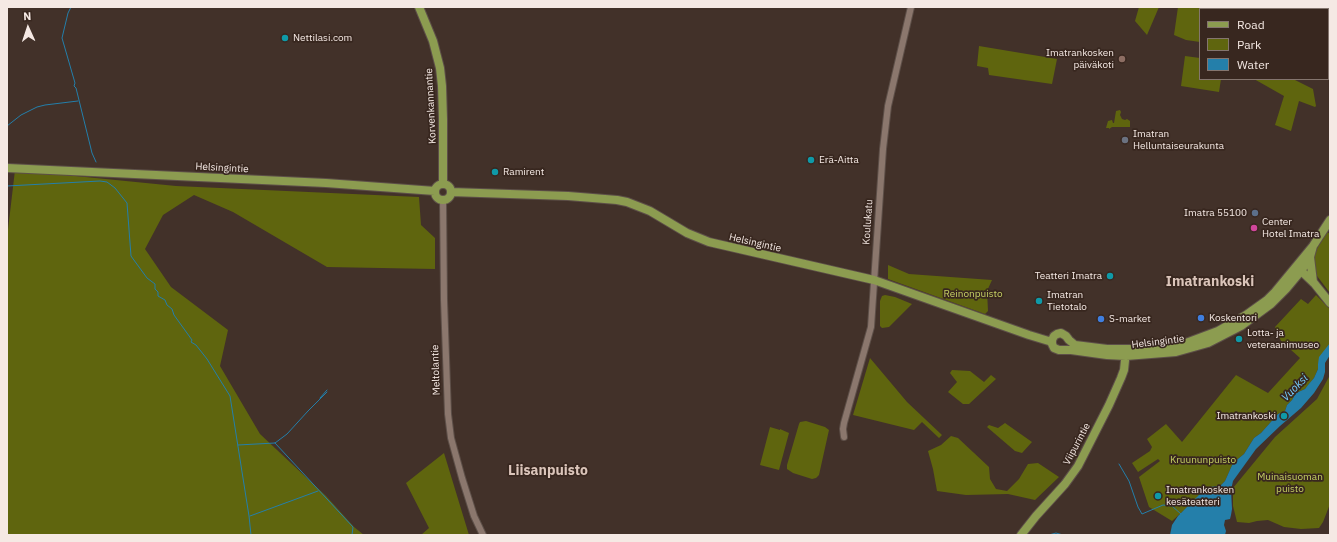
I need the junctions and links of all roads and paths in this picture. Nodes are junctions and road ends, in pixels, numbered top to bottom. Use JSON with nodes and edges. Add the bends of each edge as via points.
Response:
{"nodes":[{"id":1,"x":419,"y":7,"type":"edge"},
{"id":2,"x":910,"y":7,"type":"edge"},
{"id":3,"x":7,"y":168,"type":"edge"},
{"id":4,"x":443,"y":184,"type":"junction"},
{"id":5,"x":435,"y":191,"type":"junction"},
{"id":6,"x":451,"y":192,"type":"junction"},
{"id":7,"x":443,"y":200,"type":"junction"},
{"id":8,"x":1330,"y":220,"type":"edge"},
{"id":9,"x":1313,"y":246,"type":"junction"},
{"id":10,"x":1310,"y":257,"type":"junction"},
{"id":11,"x":1299,"y":268,"type":"junction"},
{"id":12,"x":874,"y":280,"type":"junction"},
{"id":13,"x":1314,"y":283,"type":"junction"},
{"id":14,"x":1330,"y":303,"type":"edge"},
{"id":15,"x":1069,"y":340,"type":"junction"},
{"id":16,"x":1052,"y":342,"type":"junction"},
{"id":17,"x":1064,"y":350,"type":"junction"},
{"id":18,"x":1126,"y":353,"type":"junction"},
{"id":19,"x":844,"y":437,"type":"dead end"},
{"id":20,"x":482,"y":535,"type":"edge"},
{"id":21,"x":1021,"y":535,"type":"edge"}],
"edges":[{"from":1,"to":4,"type":"main road","name":"Korvenkannantie","via":[[433,41],[440,68]]},
{"from":2,"to":12,"type":"street","name":"Koulukatu","via":[[888,106]]},
{"from":3,"to":5,"type":"main road","name":"Helsingintie","via":[[326,183]]},
{"from":4,"to":5,"type":"main road"},
{"from":4,"to":6,"type":"main road","via":[[449,186]]},
{"from":5,"to":7,"type":"main road","via":[[437,197]]},
{"from":6,"to":7,"type":"main road","via":[[449,198]]},
{"from":6,"to":12,"type":"main road","name":"Helsingintie","via":[[617,200],[650,211],[687,233],[709,242]]},
{"from":7,"to":20,"type":"street","name":"Meltolantie","via":[[448,414],[451,438],[462,478]]},
{"from":8,"to":9,"type":"main road"},
{"from":9,"to":10,"type":"main road"},
{"from":9,"to":11,"type":"main road"},
{"from":10,"to":11,"type":"main road"},
{"from":10,"to":13,"type":"main road"},
{"from":11,"to":13,"type":"main road"},
{"from":11,"to":18,"type":"main road","name":"Helsingintie","via":[[1286,289],[1271,304],[1250,320],[1220,337],[1176,352]]},
{"from":12,"to":16,"type":"main road","name":"Helsingintie"},
{"from":12,"to":19,"type":"street","name":"Koulukatu","via":[[871,332],[844,422]]},
{"from":13,"to":14,"type":"main road"},
{"from":15,"to":16,"type":"main road","via":[[1059,333],[1054,336]]},
{"from":15,"to":17,"type":"main road"},
{"from":15,"to":18,"type":"main road","name":"Helsingintie","via":[[1075,345]]},
{"from":16,"to":17,"type":"main road","via":[[1056,350]]},
{"from":17,"to":18,"type":"main road","name":"Helsingintie","via":[[1107,355]]},
{"from":18,"to":21,"type":"main road","name":"Viipurintie","via":[[1122,378],[1078,466]]}]}
